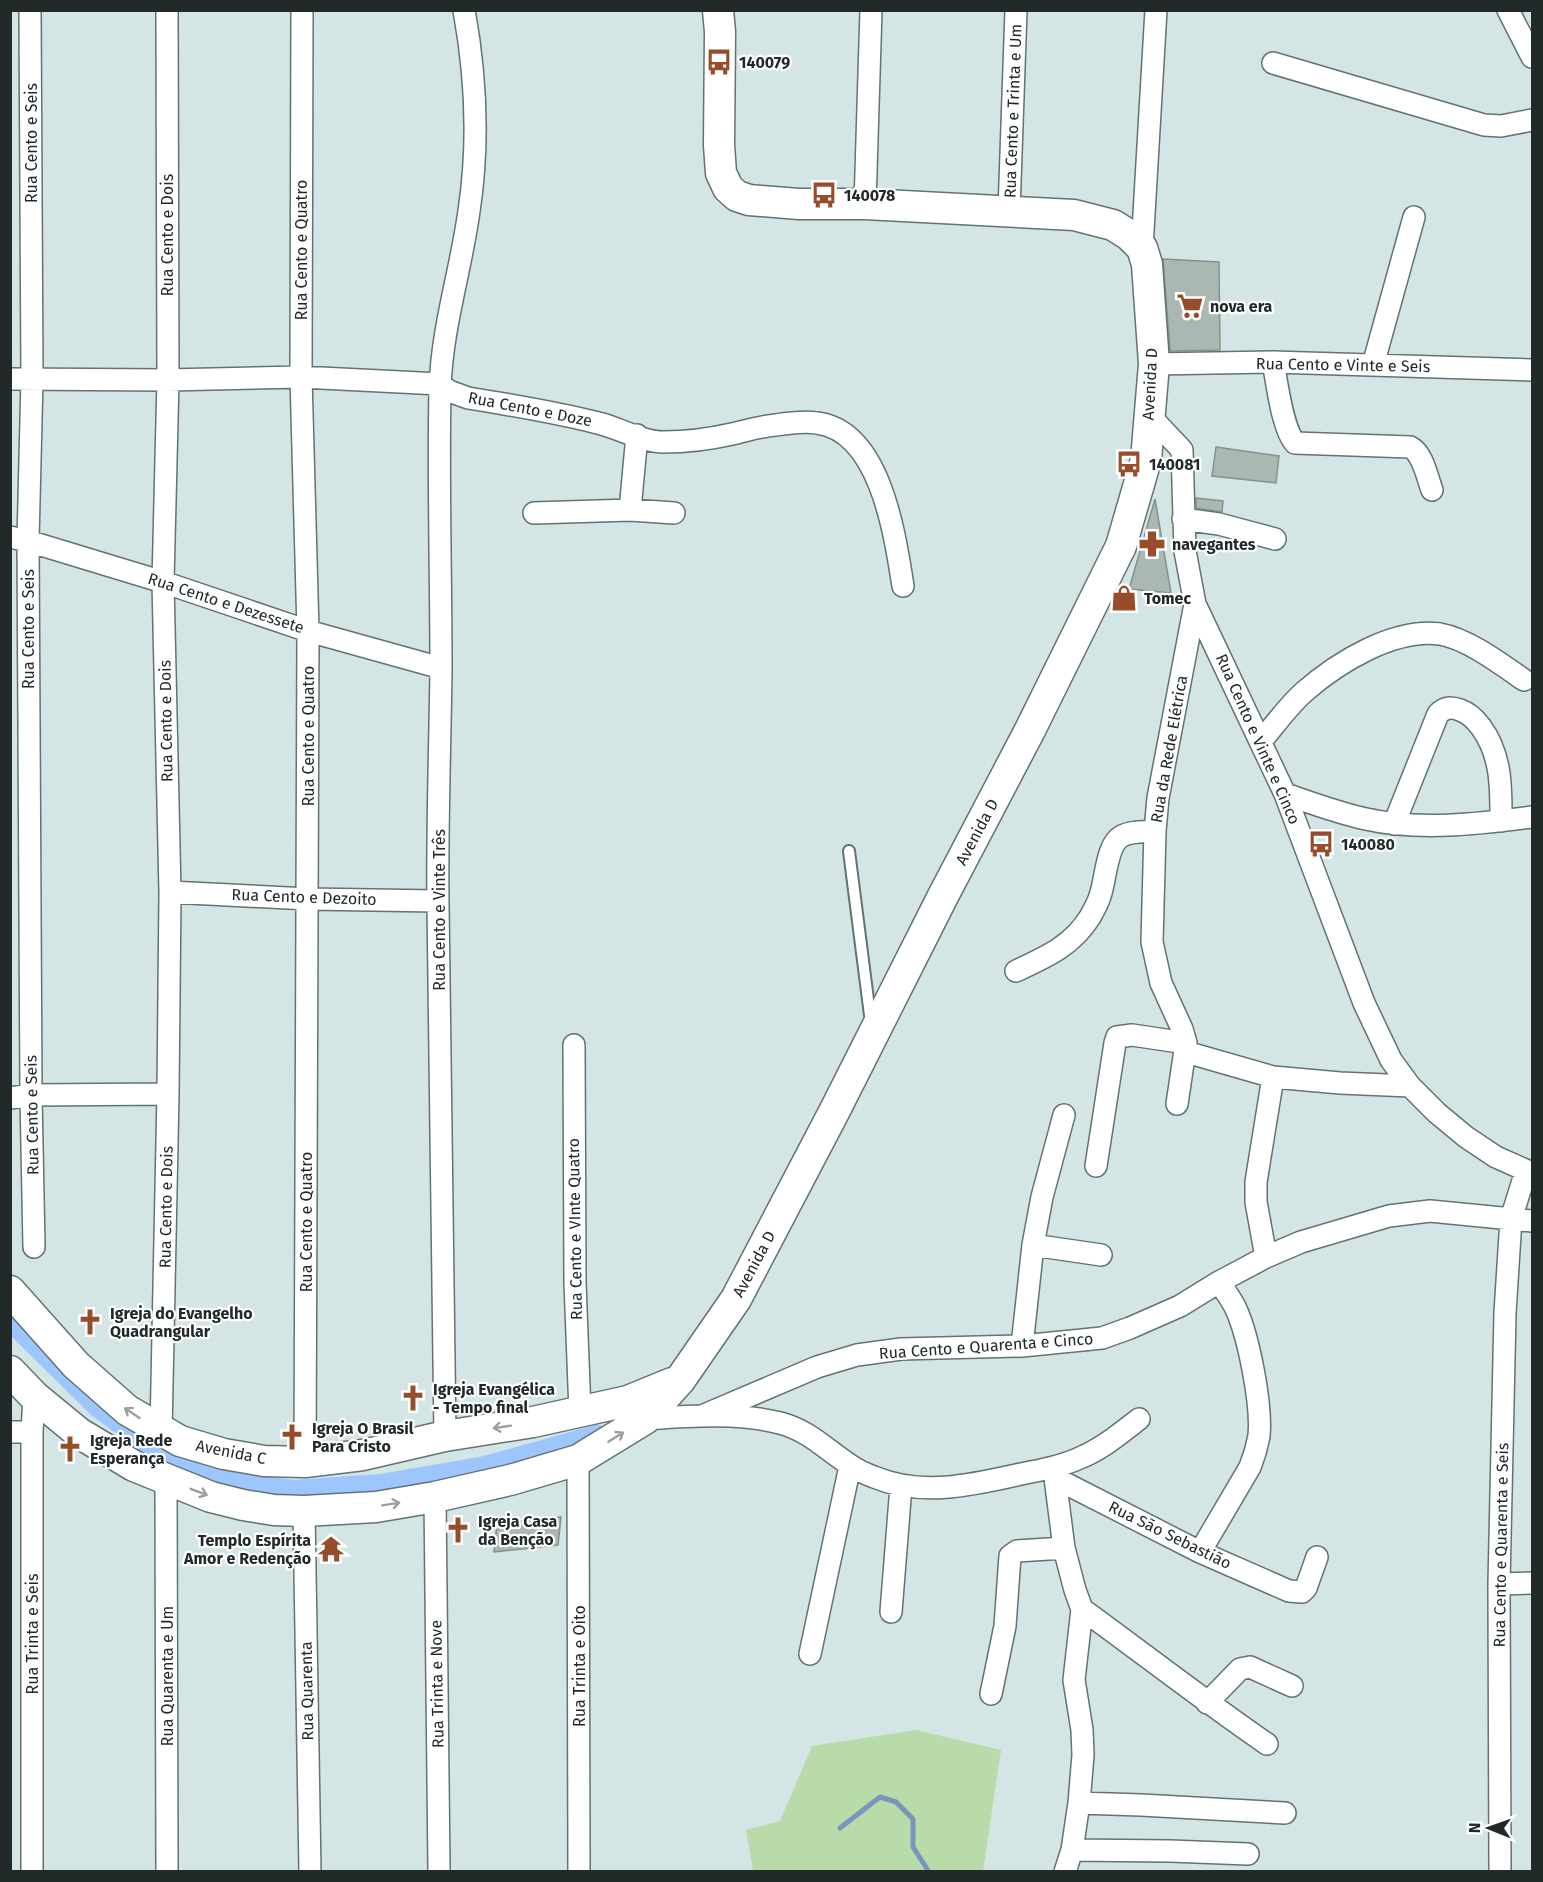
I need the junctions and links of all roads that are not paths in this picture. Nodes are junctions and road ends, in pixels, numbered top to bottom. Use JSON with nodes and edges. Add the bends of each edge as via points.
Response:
{"nodes":[{"id":1,"x":30,"y":10,"type":"edge"},
{"id":2,"x":167,"y":10,"type":"edge"},
{"id":3,"x":302,"y":10,"type":"edge"},
{"id":4,"x":464,"y":10,"type":"edge"},
{"id":5,"x":718,"y":10,"type":"edge"},
{"id":6,"x":871,"y":10,"type":"edge"},
{"id":7,"x":1016,"y":10,"type":"edge"},
{"id":8,"x":1156,"y":10,"type":"edge"},
{"id":9,"x":1508,"y":10,"type":"edge"},
{"id":10,"x":1533,"y":57,"type":"edge"},
{"id":11,"x":1273,"y":63,"type":"dead end"},
{"id":12,"x":1533,"y":120,"type":"edge"},
{"id":13,"x":865,"y":204,"type":"junction"},
{"id":14,"x":1010,"y":211,"type":"junction"},
{"id":15,"x":1414,"y":217,"type":"dead end"},
{"id":16,"x":1142,"y":248,"type":"junction"},
{"id":17,"x":1273,"y":362,"type":"junction"},
{"id":18,"x":1154,"y":364,"type":"junction"},
{"id":19,"x":1373,"y":365,"type":"junction"},
{"id":20,"x":1533,"y":370,"type":"edge"},
{"id":21,"x":301,"y":377,"type":"junction"},
{"id":22,"x":10,"y":379,"type":"edge"},
{"id":23,"x":32,"y":379,"type":"junction"},
{"id":24,"x":168,"y":380,"type":"junction"},
{"id":25,"x":440,"y":384,"type":"junction"},
{"id":26,"x":1149,"y":415,"type":"junction"},
{"id":27,"x":636,"y":435,"type":"junction"},
{"id":28,"x":1432,"y":490,"type":"dead end"},
{"id":29,"x":630,"y":510,"type":"junction"},
{"id":30,"x":534,"y":513,"type":"dead end"},
{"id":31,"x":674,"y":513,"type":"dead end"},
{"id":32,"x":1183,"y":519,"type":"junction"},
{"id":33,"x":19,"y":539,"type":"edge"},
{"id":34,"x":1275,"y":539,"type":"dead end"},
{"id":35,"x":163,"y":582,"type":"junction"},
{"id":36,"x":903,"y":586,"type":"dead end"},
{"id":37,"x":1195,"y":604,"type":"junction"},
{"id":38,"x":308,"y":631,"type":"junction"},
{"id":39,"x":441,"y":668,"type":"junction"},
{"id":40,"x":1524,"y":680,"type":"dead end"},
{"id":41,"x":1261,"y":741,"type":"junction"},
{"id":42,"x":1286,"y":794,"type":"junction"},
{"id":43,"x":1533,"y":817,"type":"edge"},
{"id":44,"x":1501,"y":821,"type":"junction"},
{"id":45,"x":1394,"y":824,"type":"junction"},
{"id":46,"x":1155,"y":831,"type":"junction"},
{"id":47,"x":849,"y":851,"type":"dead end"},
{"id":48,"x":170,"y":892,"type":"junction"},
{"id":49,"x":308,"y":899,"type":"junction"},
{"id":50,"x":438,"y":901,"type":"junction"},
{"id":51,"x":1016,"y":971,"type":"dead end"},
{"id":52,"x":873,"y":1035,"type":"junction"},
{"id":53,"x":574,"y":1045,"type":"dead end"},
{"id":54,"x":1186,"y":1047,"type":"junction"},
{"id":55,"x":1273,"y":1077,"type":"junction"},
{"id":56,"x":1410,"y":1086,"type":"junction"},
{"id":57,"x":168,"y":1094,"type":"junction"},
{"id":58,"x":21,"y":1096,"type":"edge"},
{"id":59,"x":1177,"y":1104,"type":"dead end"},
{"id":60,"x":1064,"y":1115,"type":"dead end"},
{"id":61,"x":1096,"y":1166,"type":"dead end"},
{"id":62,"x":1529,"y":1172,"type":"edge"},
{"id":63,"x":1511,"y":1219,"type":"junction"},
{"id":64,"x":1533,"y":1221,"type":"edge"},
{"id":65,"x":1033,"y":1245,"type":"junction"},
{"id":66,"x":34,"y":1247,"type":"dead end"},
{"id":67,"x":1101,"y":1255,"type":"dead end"},
{"id":68,"x":1266,"y":1257,"type":"junction"},
{"id":69,"x":1220,"y":1282,"type":"junction"},
{"id":70,"x":10,"y":1291,"type":"edge"},
{"id":71,"x":1022,"y":1346,"type":"junction"},
{"id":72,"x":10,"y":1371,"type":"edge"},
{"id":73,"x":680,"y":1380,"type":"junction"},
{"id":74,"x":34,"y":1396,"type":"junction"},
{"id":75,"x":580,"y":1412,"type":"junction"},
{"id":76,"x":702,"y":1416,"type":"junction"},
{"id":77,"x":645,"y":1419,"type":"junction"},
{"id":78,"x":1139,"y":1419,"type":"dead end"},
{"id":79,"x":10,"y":1432,"type":"edge"},
{"id":80,"x":32,"y":1432,"type":"junction"},
{"id":81,"x":161,"y":1432,"type":"junction"},
{"id":82,"x":445,"y":1436,"type":"junction"},
{"id":83,"x":578,"y":1460,"type":"junction"},
{"id":84,"x":305,"y":1462,"type":"junction"},
{"id":85,"x":850,"y":1466,"type":"junction"},
{"id":86,"x":1054,"y":1473,"type":"junction"},
{"id":87,"x":166,"y":1480,"type":"junction"},
{"id":88,"x":901,"y":1486,"type":"junction"},
{"id":89,"x":435,"y":1497,"type":"junction"},
{"id":90,"x":304,"y":1511,"type":"junction"},
{"id":91,"x":1064,"y":1548,"type":"junction"},
{"id":92,"x":1200,"y":1552,"type":"junction"},
{"id":93,"x":1317,"y":1557,"type":"dead end"},
{"id":94,"x":1533,"y":1583,"type":"edge"},
{"id":95,"x":1499,"y":1584,"type":"junction"},
{"id":96,"x":1082,"y":1609,"type":"junction"},
{"id":97,"x":891,"y":1612,"type":"dead end"},
{"id":98,"x":810,"y":1653,"type":"dead end"},
{"id":99,"x":1292,"y":1686,"type":"dead end"},
{"id":100,"x":991,"y":1694,"type":"dead end"},
{"id":101,"x":1207,"y":1703,"type":"junction"},
{"id":102,"x":1267,"y":1744,"type":"dead end"},
{"id":103,"x":1079,"y":1803,"type":"junction"},
{"id":104,"x":1285,"y":1813,"type":"dead end"},
{"id":105,"x":1072,"y":1850,"type":"junction"},
{"id":106,"x":1248,"y":1854,"type":"dead end"},
{"id":107,"x":32,"y":1872,"type":"edge"},
{"id":108,"x":167,"y":1872,"type":"edge"},
{"id":109,"x":310,"y":1872,"type":"edge"},
{"id":110,"x":439,"y":1872,"type":"edge"},
{"id":111,"x":579,"y":1872,"type":"edge"},
{"id":112,"x":1065,"y":1872,"type":"edge"},
{"id":113,"x":1500,"y":1872,"type":"edge"}],
"edges":[{"from":1,"to":23,"type":"street","name":"Rua Cento e Seis"},
{"from":2,"to":24,"type":"street","name":"Rua Cento e Dois"},
{"from":3,"to":21,"type":"street","name":"Rua Cento e Quatro"},
{"from":4,"to":25,"type":"street","name":"Rua Cento e Vinte Três","via":[[473,81],[473,178],[447,320]]},
{"from":5,"to":13,"type":"main road","via":[[719,144],[721,173],[728,188],[749,200]]},
{"from":6,"to":13,"type":"street"},
{"from":7,"to":14,"type":"street","name":"Rua Cento e Trinta e Um"},
{"from":8,"to":16,"type":"street"},
{"from":9,"to":10,"type":"street"},
{"from":11,"to":12,"type":"street","via":[[1484,125]]},
{"from":13,"to":14,"type":"main road"},
{"from":14,"to":16,"type":"main road","via":[[1074,215],[1113,225]]},
{"from":15,"to":19,"type":"street"},
{"from":16,"to":18,"type":"main road","name":"Avenida D","via":[[1147,264]]},
{"from":17,"to":18,"type":"street","name":"Rua Cento e Vinte e Seis"},
{"from":17,"to":19,"type":"street","name":"Rua Cento e Vinte e Seis"},
{"from":17,"to":28,"type":"street","via":[[1284,418],[1295,443],[1410,447],[1420,457]]},
{"from":18,"to":26,"type":"main road","name":"Avenida D"},
{"from":19,"to":20,"type":"street","name":"Rua Cento e Vinte e Seis"},
{"from":21,"to":24,"type":"street","name":"Rua Cento e Doze"},
{"from":21,"to":25,"type":"street","name":"Rua Cento e Doze"},
{"from":21,"to":38,"type":"street","name":"Rua Cento e Quatro"},
{"from":22,"to":23,"type":"street","name":"Rua Cento e Doze"},
{"from":23,"to":24,"type":"street","name":"Rua Cento e Doze"},
{"from":23,"to":33,"type":"street","name":"Rua Cento e Seis"},
{"from":24,"to":35,"type":"street","name":"Rua Cento e Dois"},
{"from":25,"to":27,"type":"street","name":"Rua Cento e Doze","via":[[468,398],[591,421]]},
{"from":25,"to":39,"type":"street","name":"Rua Cento e Vinte Três"},
{"from":26,"to":32,"type":"street","name":"Rua Cento e Vinte e Cinco","via":[[1182,450]]},
{"from":26,"to":52,"type":"main road","name":"Avenida D","via":[[1146,460],[1120,546]]},
{"from":27,"to":29,"type":"street"},
{"from":27,"to":36,"type":"street","name":"Rua Cento e Doze","via":[[663,442],[774,425],[817,423],[832,427],[864,454],[874,474],[895,537]]},
{"from":29,"to":30,"type":"street"},
{"from":29,"to":31,"type":"street"},
{"from":32,"to":34,"type":"street"},
{"from":32,"to":37,"type":"street","name":"Rua Cento e Vinte e Cinco"},
{"from":33,"to":35,"type":"street","name":"Rua Cento e Dezessete"},
{"from":33,"to":58,"type":"street","name":"Rua Cento e Seis"},
{"from":35,"to":38,"type":"street","name":"Rua Cento e Dezessete"},
{"from":35,"to":48,"type":"street","name":"Rua Cento e Dois"},
{"from":37,"to":41,"type":"street","name":"Rua Cento e Vinte e Cinco"},
{"from":37,"to":46,"type":"street","name":"Rua da Rede Elétrica"},
{"from":38,"to":39,"type":"street","name":"Rua Cento e Dezessete"},
{"from":38,"to":49,"type":"street","name":"Rua Cento e Quatro"},
{"from":39,"to":50,"type":"street","name":"Rua Cento e Vinte Três"},
{"from":40,"to":41,"type":"street","via":[[1457,639],[1439,634],[1409,636],[1378,644],[1326,674],[1302,694]]},
{"from":41,"to":42,"type":"street","name":"Rua Cento e Vinte e Cinco"},
{"from":42,"to":45,"type":"street"},
{"from":42,"to":56,"type":"street","name":"Rua Cento e Vinte e Cinco","via":[[1364,1003],[1391,1060]]},
{"from":43,"to":44,"type":"street"},
{"from":44,"to":45,"type":"street"},
{"from":44,"to":45,"type":"street","via":[[1501,783],[1491,744],[1468,713],[1445,708],[1438,714]]},
{"from":46,"to":51,"type":"street","via":[[1123,835],[1115,842],[1092,915],[1070,942]]},
{"from":46,"to":54,"type":"street","name":"Rua da Rede Elétrica","via":[[1152,942],[1161,983]]},
{"from":47,"to":52,"type":"lane"},
{"from":48,"to":49,"type":"street","name":"Rua Cento e Dezoito"},
{"from":48,"to":57,"type":"street","name":"Rua Cento e Dois"},
{"from":49,"to":50,"type":"street","name":"Rua Cento e Dezoito"},
{"from":49,"to":84,"type":"street","name":"Rua Cento e Quatro"},
{"from":50,"to":82,"type":"street","name":"Rua Cento e Vinte Três"},
{"from":52,"to":73,"type":"main road","name":"Avenida D","via":[[736,1299]]},
{"from":53,"to":75,"type":"street","name":"Rua Cento e VInte Quatro"},
{"from":54,"to":55,"type":"street"},
{"from":54,"to":59,"type":"street"},
{"from":54,"to":61,"type":"street","via":[[1132,1035],[1118,1037]]},
{"from":55,"to":56,"type":"street"},
{"from":55,"to":68,"type":"street","via":[[1256,1182]]},
{"from":56,"to":62,"type":"street","name":"Rua Cento e Vinte e Cinco","via":[[1466,1137]]},
{"from":57,"to":58,"type":"street"},
{"from":57,"to":81,"type":"street","name":"Rua Cento e Dois"},
{"from":58,"to":66,"type":"street","name":"Rua Cento e Seis"},
{"from":60,"to":65,"type":"street"},
{"from":62,"to":63,"type":"street","name":"Rua Cento e Quarenta e Seis"},
{"from":63,"to":64,"type":"street","name":"Rua Cento e Quarenta e Cinco"},
{"from":63,"to":68,"type":"street","name":"Rua Cento e Quarenta e Cinco","via":[[1430,1211],[1389,1216],[1300,1242]]},
{"from":63,"to":95,"type":"street","name":"Rua Cento e Quarenta e Seis"},
{"from":65,"to":67,"type":"street"},
{"from":65,"to":71,"type":"street"},
{"from":68,"to":69,"type":"street","name":"Rua Cento e Quarenta e Cinco"},
{"from":69,"to":71,"type":"street","name":"Rua Cento e Quarenta e Cinco","via":[[1180,1306],[1102,1338]]},
{"from":69,"to":92,"type":"street","via":[[1236,1308],[1245,1335],[1259,1434],[1250,1467]]},
{"from":81,"to":70,"type":"main road","name":"Avenida C","one_way":true,"via":[[127,1410],[76,1365]]},
{"from":71,"to":76,"type":"street","name":"Rua Cento e Quarenta e Cinco","via":[[901,1349],[857,1355],[817,1367]]},
{"from":72,"to":74,"type":"main road","name":"Avenida D"},
{"from":73,"to":75,"type":"main road","name":"Avenida C","via":[[628,1401]]},
{"from":73,"to":77,"type":"main road","name":"Avenida D"},
{"from":74,"to":80,"type":"street","name":"Rua Trinta e Seis"},
{"from":74,"to":87,"type":"main road","name":"Avenida D","via":[[79,1432],[134,1466]]},
{"from":75,"to":82,"type":"main road","name":"Avenida C","one_way":true},
{"from":76,"to":77,"type":"street"},
{"from":76,"to":85,"type":"street","via":[[753,1419],[805,1432]]},
{"from":83,"to":77,"type":"main road","name":"Avenida D","one_way":true},
{"from":78,"to":86,"type":"street","via":[[1110,1441]]},
{"from":79,"to":80,"type":"street"},
{"from":80,"to":107,"type":"street","name":"Rua Trinta e Seis"},
{"from":81,"to":84,"type":"main road","name":"Avenida C","via":[[224,1455]]},
{"from":82,"to":84,"type":"main road","name":"Avenida C","via":[[363,1455]]},
{"from":83,"to":89,"type":"main road","name":"Avenida D"},
{"from":83,"to":111,"type":"street","name":"Rua Trinta e Oito"},
{"from":85,"to":88,"type":"street"},
{"from":85,"to":98,"type":"street"},
{"from":86,"to":88,"type":"street","via":[[965,1486]]},
{"from":86,"to":91,"type":"street"},
{"from":86,"to":92,"type":"street","name":"Rua São Sebastião"},
{"from":87,"to":90,"type":"main road","name":"Avenida D","one_way":true,"via":[[243,1505]]},
{"from":87,"to":108,"type":"street","name":"Rua Quarenta e Um"},
{"from":88,"to":97,"type":"street"},
{"from":90,"to":89,"type":"main road","name":"Avenida D","one_way":true,"via":[[376,1507]]},
{"from":89,"to":110,"type":"street","name":"Rua Trinta e Nove"},
{"from":90,"to":109,"type":"street","name":"Rua Quarenta"},
{"from":91,"to":96,"type":"street"},
{"from":91,"to":100,"type":"street","via":[[1017,1551],[1010,1556],[1005,1626]]},
{"from":92,"to":93,"type":"street","name":"Rua São Sebastião","via":[[1297,1592],[1306,1588]]},
{"from":94,"to":95,"type":"street"},
{"from":95,"to":113,"type":"street","name":"Rua Cento e Quarenta e Seis"},
{"from":96,"to":101,"type":"street"},
{"from":96,"to":103,"type":"street","via":[[1074,1680],[1082,1730]]},
{"from":99,"to":101,"type":"street","via":[[1250,1667],[1240,1669]]},
{"from":101,"to":102,"type":"street"},
{"from":103,"to":104,"type":"street"},
{"from":103,"to":105,"type":"street"},
{"from":105,"to":106,"type":"street"},
{"from":105,"to":112,"type":"street"}]}
